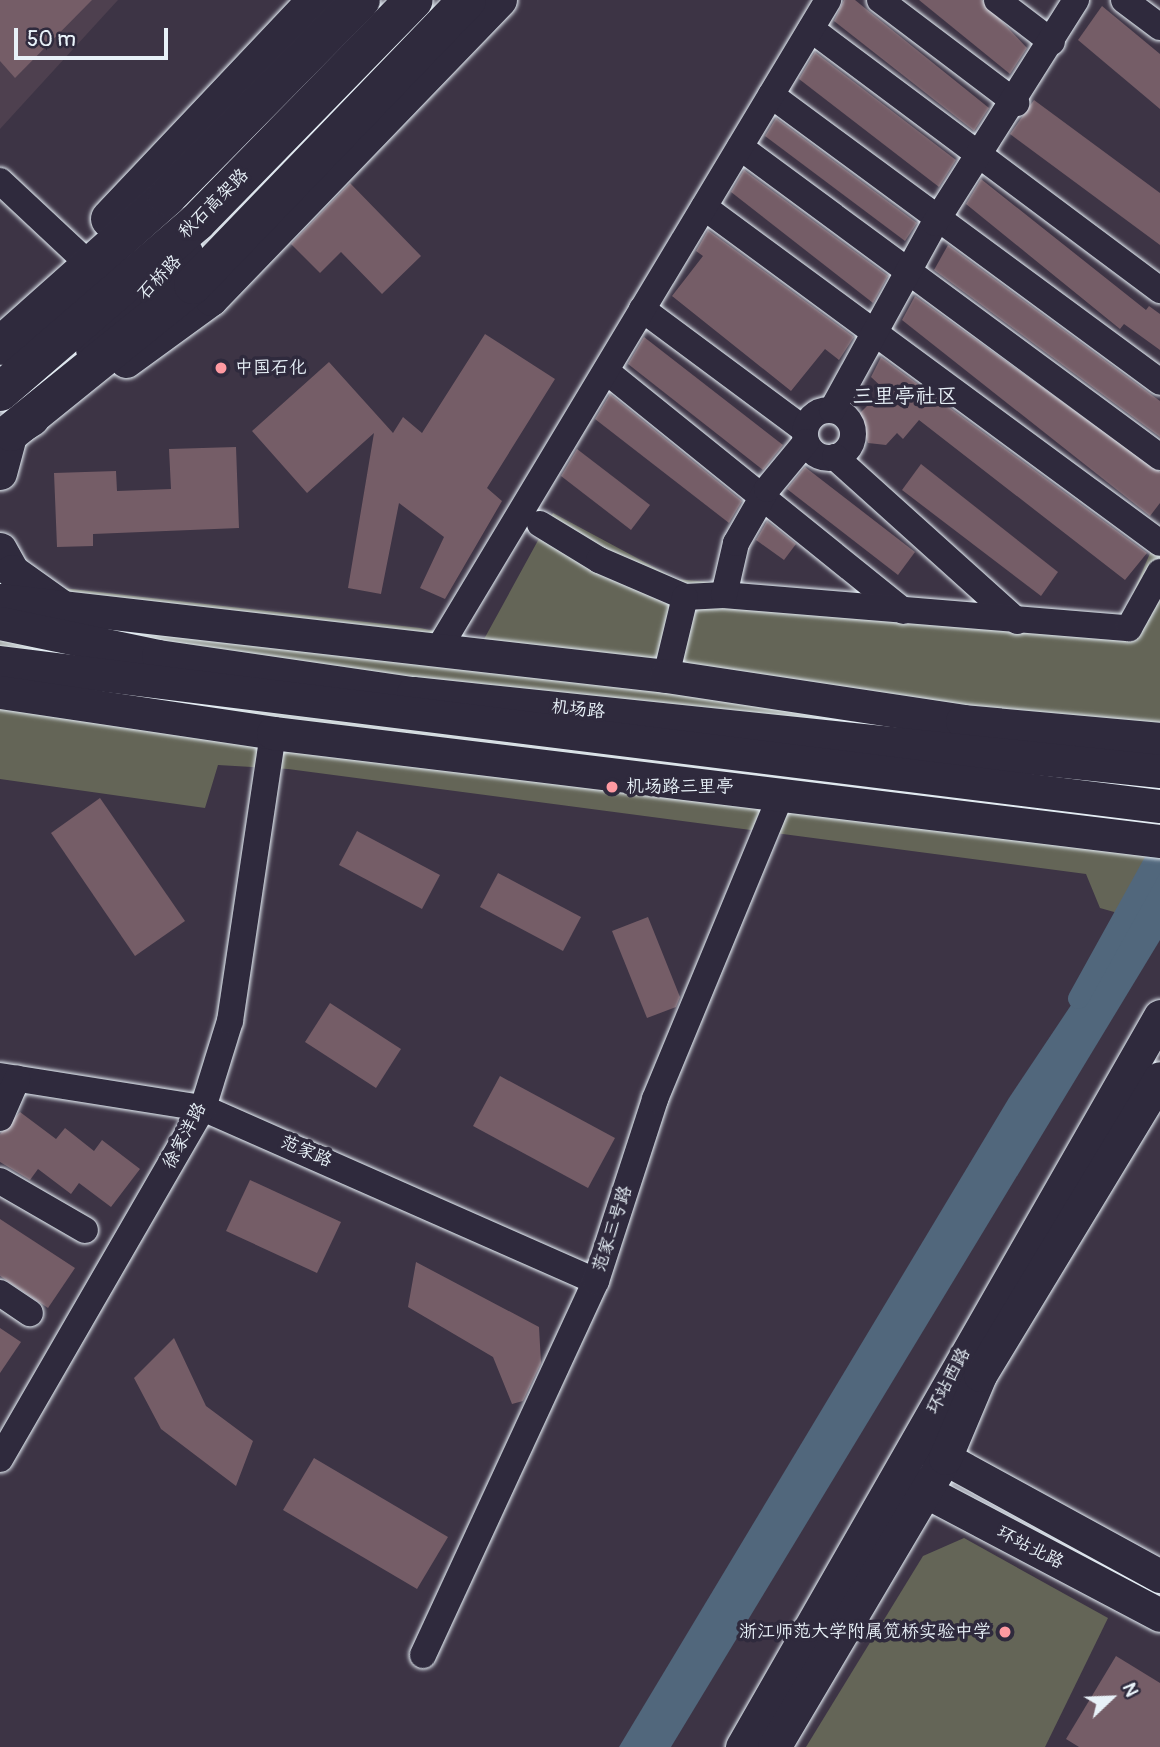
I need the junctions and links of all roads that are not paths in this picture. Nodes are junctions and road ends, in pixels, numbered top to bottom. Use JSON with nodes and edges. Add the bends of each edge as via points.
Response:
{"nodes":[{"id":1,"x":317,"y":0,"type":"edge"},
{"id":2,"x":337,"y":0,"type":"edge"},
{"id":3,"x":361,"y":0,"type":"edge"},
{"id":4,"x":414,"y":0,"type":"edge"},
{"id":5,"x":443,"y":0,"type":"edge"},
{"id":6,"x":467,"y":0,"type":"edge"},
{"id":7,"x":500,"y":0,"type":"edge"},
{"id":8,"x":828,"y":0,"type":"edge"},
{"id":9,"x":880,"y":0,"type":"edge"},
{"id":10,"x":997,"y":0,"type":"edge"},
{"id":11,"x":1076,"y":0,"type":"edge"},
{"id":12,"x":1124,"y":0,"type":"edge"},
{"id":13,"x":1160,"y":27,"type":"edge"},
{"id":14,"x":811,"y":29,"type":"junction"},
{"id":15,"x":1052,"y":42,"type":"junction"},
{"id":16,"x":771,"y":94,"type":"junction"},
{"id":17,"x":1016,"y":103,"type":"junction"},
{"id":18,"x":740,"y":146,"type":"junction"},
{"id":19,"x":980,"y":156,"type":"junction"},
{"id":20,"x":0,"y":181,"type":"edge"},
{"id":21,"x":704,"y":207,"type":"junction"},
{"id":22,"x":938,"y":219,"type":"junction"},
{"id":23,"x":78,"y":254,"type":"junction"},
{"id":24,"x":908,"y":272,"type":"junction"},
{"id":25,"x":1160,"y":290,"type":"edge"},
{"id":26,"x":642,"y":309,"type":"junction"},
{"id":27,"x":0,"y":323,"type":"edge"},
{"id":28,"x":872,"y":332,"type":"junction"},
{"id":29,"x":0,"y":346,"type":"edge"},
{"id":30,"x":606,"y":371,"type":"junction"},
{"id":31,"x":1160,"y":382,"type":"edge"},
{"id":32,"x":0,"y":392,"type":"edge"},
{"id":33,"x":832,"y":410,"type":"junction"},
{"id":34,"x":805,"y":436,"type":"junction"},
{"id":35,"x":6,"y":437,"type":"edge"},
{"id":36,"x":835,"y":457,"type":"junction"},
{"id":37,"x":1160,"y":457,"type":"edge"},
{"id":38,"x":0,"y":473,"type":"edge"},
{"id":39,"x":762,"y":497,"type":"junction"},
{"id":40,"x":540,"y":524,"type":"dead end"},
{"id":41,"x":1160,"y":543,"type":"edge"},
{"id":42,"x":0,"y":549,"type":"edge"},
{"id":43,"x":1160,"y":572,"type":"edge"},
{"id":44,"x":724,"y":595,"type":"junction"},
{"id":45,"x":685,"y":597,"type":"junction"},
{"id":46,"x":0,"y":600,"type":"edge"},
{"id":47,"x":65,"y":608,"type":"junction"},
{"id":48,"x":903,"y":611,"type":"junction"},
{"id":49,"x":1017,"y":621,"type":"junction"},
{"id":50,"x":0,"y":623,"type":"edge"},
{"id":51,"x":228,"y":628,"type":"junction"},
{"id":52,"x":436,"y":653,"type":"junction"},
{"id":53,"x":158,"y":656,"type":"junction"},
{"id":54,"x":0,"y":662,"type":"edge"},
{"id":55,"x":666,"y":676,"type":"junction"},
{"id":56,"x":0,"y":692,"type":"edge"},
{"id":57,"x":273,"y":733,"type":"junction"},
{"id":58,"x":1151,"y":754,"type":"edge"},
{"id":59,"x":781,"y":795,"type":"junction"},
{"id":60,"x":1146,"y":804,"type":"edge"},
{"id":61,"x":1146,"y":839,"type":"edge"},
{"id":62,"x":1160,"y":1016,"type":"edge"},
{"id":63,"x":9,"y":1078,"type":"edge"},
{"id":64,"x":1160,"y":1078,"type":"edge"},
{"id":65,"x":203,"y":1108,"type":"junction"},
{"id":66,"x":0,"y":1118,"type":"edge"},
{"id":67,"x":0,"y":1181,"type":"edge"},
{"id":68,"x":85,"y":1230,"type":"dead end"},
{"id":69,"x":596,"y":1280,"type":"junction"},
{"id":70,"x":0,"y":1293,"type":"edge"},
{"id":71,"x":30,"y":1313,"type":"dead end"},
{"id":72,"x":916,"y":1443,"type":"junction"},
{"id":73,"x":945,"y":1458,"type":"junction"},
{"id":74,"x":0,"y":1460,"type":"edge"},
{"id":75,"x":913,"y":1486,"type":"junction"},
{"id":76,"x":1160,"y":1576,"type":"edge"},
{"id":77,"x":1160,"y":1615,"type":"edge"},
{"id":78,"x":424,"y":1655,"type":"dead end"},
{"id":79,"x":742,"y":1747,"type":"edge"},
{"id":80,"x":774,"y":1747,"type":"edge"}],
"edges":[{"from":1,"to":23,"type":"highway"},
{"from":2,"to":23,"type":"main road"},
{"from":3,"to":29,"type":"highway","via":[[167,197]]},
{"from":4,"to":32,"type":"highway","name":"秋石高架路","via":[[197,222]]},
{"from":5,"to":35,"type":"main road","name":"石桥路"},
{"from":6,"to":35,"type":"highway","via":[[193,285]]},
{"from":7,"to":35,"type":"main road","via":[[211,299]]},
{"from":8,"to":14,"type":"street"},
{"from":9,"to":17,"type":"street"},
{"from":10,"to":15,"type":"street"},
{"from":11,"to":15,"type":"street"},
{"from":12,"to":13,"type":"street"},
{"from":14,"to":16,"type":"street"},
{"from":14,"to":19,"type":"street"},
{"from":15,"to":17,"type":"street"},
{"from":16,"to":18,"type":"street"},
{"from":16,"to":22,"type":"street"},
{"from":17,"to":19,"type":"street"},
{"from":18,"to":21,"type":"street"},
{"from":18,"to":24,"type":"street"},
{"from":19,"to":22,"type":"street"},
{"from":19,"to":25,"type":"street"},
{"from":20,"to":23,"type":"street"},
{"from":21,"to":26,"type":"street"},
{"from":21,"to":28,"type":"street"},
{"from":22,"to":24,"type":"street"},
{"from":22,"to":31,"type":"street"},
{"from":23,"to":27,"type":"main road"},
{"from":24,"to":28,"type":"street"},
{"from":24,"to":37,"type":"street"},
{"from":26,"to":30,"type":"street"},
{"from":26,"to":34,"type":"street"},
{"from":28,"to":33,"type":"street"},
{"from":28,"to":41,"type":"street"},
{"from":30,"to":39,"type":"street"},
{"from":30,"to":52,"type":"street"},
{"from":33,"to":34,"type":"street","via":[[811,417]]},
{"from":33,"to":36,"type":"street","via":[[846,418],[853,433],[848,448]]},
{"from":34,"to":36,"type":"street","via":[[818,456]]},
{"from":34,"to":39,"type":"street"},
{"from":35,"to":38,"type":"main road"},
{"from":36,"to":49,"type":"street"},
{"from":39,"to":44,"type":"street","via":[[736,543]]},
{"from":39,"to":48,"type":"street"},
{"from":40,"to":45,"type":"street","via":[[598,560]]},
{"from":42,"to":47,"type":"main road","via":[[12,571]]},
{"from":43,"to":49,"type":"street","via":[[1129,628]]},
{"from":44,"to":45,"type":"street"},
{"from":44,"to":48,"type":"street"},
{"from":45,"to":55,"type":"street"},
{"from":46,"to":47,"type":"main road","name":"机场路"},
{"from":47,"to":51,"type":"main road","name":"机场路"},
{"from":48,"to":49,"type":"street"},
{"from":50,"to":53,"type":"main road","name":"机场路"},
{"from":51,"to":52,"type":"main road","name":"机场路"},
{"from":51,"to":53,"type":"main road"},
{"from":52,"to":55,"type":"main road","name":"机场路"},
{"from":53,"to":58,"type":"main road","name":"机场路","via":[[412,693]]},
{"from":54,"to":60,"type":"main road","name":"机场路"},
{"from":55,"to":58,"type":"main road","name":"机场路"},
{"from":56,"to":57,"type":"main road"},
{"from":57,"to":59,"type":"main road"},
{"from":57,"to":65,"type":"street","name":"徐家洋路","via":[[230,1021]]},
{"from":59,"to":61,"type":"main road"},
{"from":59,"to":69,"type":"street","name":"范家三号路","via":[[654,1099]]},
{"from":62,"to":72,"type":"main road","name":"环站西路"},
{"from":63,"to":65,"type":"street","name":"范家路"},
{"from":63,"to":66,"type":"street"},
{"from":64,"to":73,"type":"main road","name":"环站西路","via":[[980,1376]]},
{"from":65,"to":69,"type":"street","name":"范家路"},
{"from":65,"to":74,"type":"street","name":"徐家洋路"},
{"from":67,"to":68,"type":"street"},
{"from":69,"to":78,"type":"street","name":"范家三号路"},
{"from":70,"to":71,"type":"street"},
{"from":72,"to":73,"type":"main road","name":"环站北路"},
{"from":72,"to":75,"type":"main road","name":"环站西路"},
{"from":73,"to":75,"type":"main road","name":"环站西路"},
{"from":73,"to":76,"type":"main road","name":"环站北路"},
{"from":75,"to":77,"type":"main road","name":"环站北路"},
{"from":75,"to":79,"type":"main road","name":"环站西路"},
{"from":75,"to":80,"type":"main road","name":"环站西路"}]}
